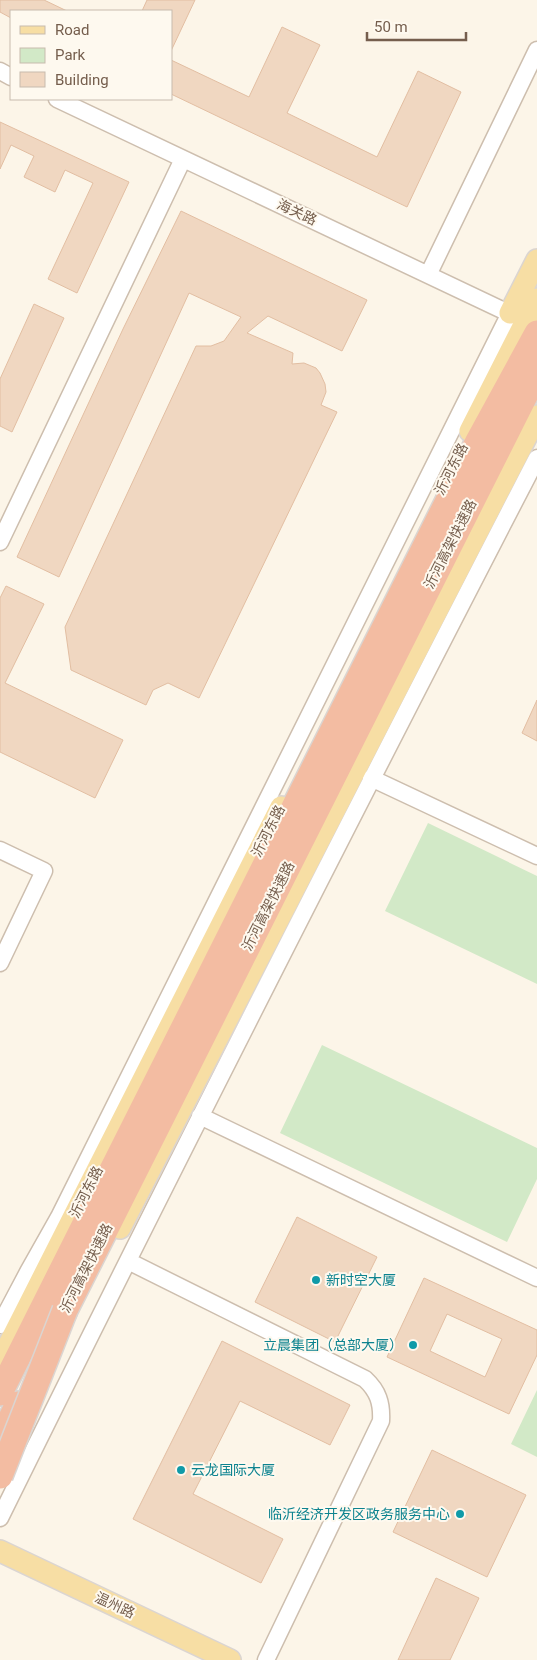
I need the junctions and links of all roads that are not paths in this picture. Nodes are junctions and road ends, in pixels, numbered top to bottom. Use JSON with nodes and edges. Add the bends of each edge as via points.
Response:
{"nodes":[{"id":1,"x":537,"y":50,"type":"edge"},
{"id":2,"x":59,"y":100,"type":"edge"},
{"id":3,"x":183,"y":159,"type":"junction"},
{"id":4,"x":537,"y":260,"type":"edge"},
{"id":5,"x":429,"y":273,"type":"junction"},
{"id":6,"x":537,"y":299,"type":"edge"},
{"id":7,"x":527,"y":323,"type":"edge"},
{"id":8,"x":537,"y":372,"type":"edge"},
{"id":9,"x":537,"y":416,"type":"edge"},
{"id":10,"x":537,"y":458,"type":"edge"},
{"id":11,"x":0,"y":542,"type":"edge"},
{"id":12,"x":371,"y":778,"type":"junction"},
{"id":13,"x":0,"y":850,"type":"edge"},
{"id":14,"x":537,"y":856,"type":"edge"},
{"id":15,"x":0,"y":963,"type":"edge"},
{"id":16,"x":200,"y":1116,"type":"junction"},
{"id":17,"x":103,"y":1158,"type":"junction"},
{"id":18,"x":75,"y":1185,"type":"junction"},
{"id":19,"x":128,"y":1261,"type":"junction"},
{"id":20,"x":537,"y":1278,"type":"edge"},
{"id":21,"x":56,"y":1304,"type":"junction"},
{"id":22,"x":0,"y":1325,"type":"edge"},
{"id":23,"x":0,"y":1362,"type":"edge"},
{"id":24,"x":0,"y":1375,"type":"edge"},
{"id":25,"x":0,"y":1393,"type":"edge"},
{"id":26,"x":0,"y":1440,"type":"edge"},
{"id":27,"x":0,"y":1462,"type":"edge"},
{"id":28,"x":0,"y":1476,"type":"edge"},
{"id":29,"x":0,"y":1518,"type":"edge"},
{"id":30,"x":0,"y":1550,"type":"edge"},
{"id":31,"x":230,"y":1660,"type":"edge"},
{"id":32,"x":266,"y":1660,"type":"edge"}],
"edges":[{"from":1,"to":5,"type":"street"},
{"from":2,"to":3,"type":"street","name":"海关路"},
{"from":3,"to":5,"type":"street","name":"海关路"},
{"from":3,"to":11,"type":"street"},
{"from":4,"to":7,"type":"main road"},
{"from":5,"to":7,"type":"street","name":"海关路"},
{"from":6,"to":7,"type":"main road","name":"沂河东路"},
{"from":7,"to":17,"type":"main road","name":"沂河东路"},
{"from":7,"to":18,"type":"street"},
{"from":7,"to":21,"type":"highway","name":"沂河高架快速路","via":[[477,443]]},
{"from":8,"to":21,"type":"highway","name":"沂河高架快速路"},
{"from":9,"to":27,"type":"main road"},
{"from":10,"to":12,"type":"street"},
{"from":12,"to":14,"type":"street"},
{"from":12,"to":16,"type":"street"},
{"from":13,"to":15,"type":"street","via":[[44,871]]},
{"from":16,"to":19,"type":"street"},
{"from":16,"to":20,"type":"street"},
{"from":17,"to":18,"type":"main road"},
{"from":17,"to":23,"type":"main road","name":"沂河东路"},
{"from":18,"to":22,"type":"street"},
{"from":19,"to":29,"type":"street"},
{"from":19,"to":32,"type":"street","via":[[365,1379],[379,1397],[381,1421]]},
{"from":21,"to":24,"type":"highway"},
{"from":21,"to":25,"type":"highway","name":"沂河高架快速路"},
{"from":21,"to":26,"type":"highway","name":"沂河高架快速路","bridge":true},
{"from":21,"to":28,"type":"highway","bridge":true},
{"from":30,"to":31,"type":"main road","name":"温州路"}]}
